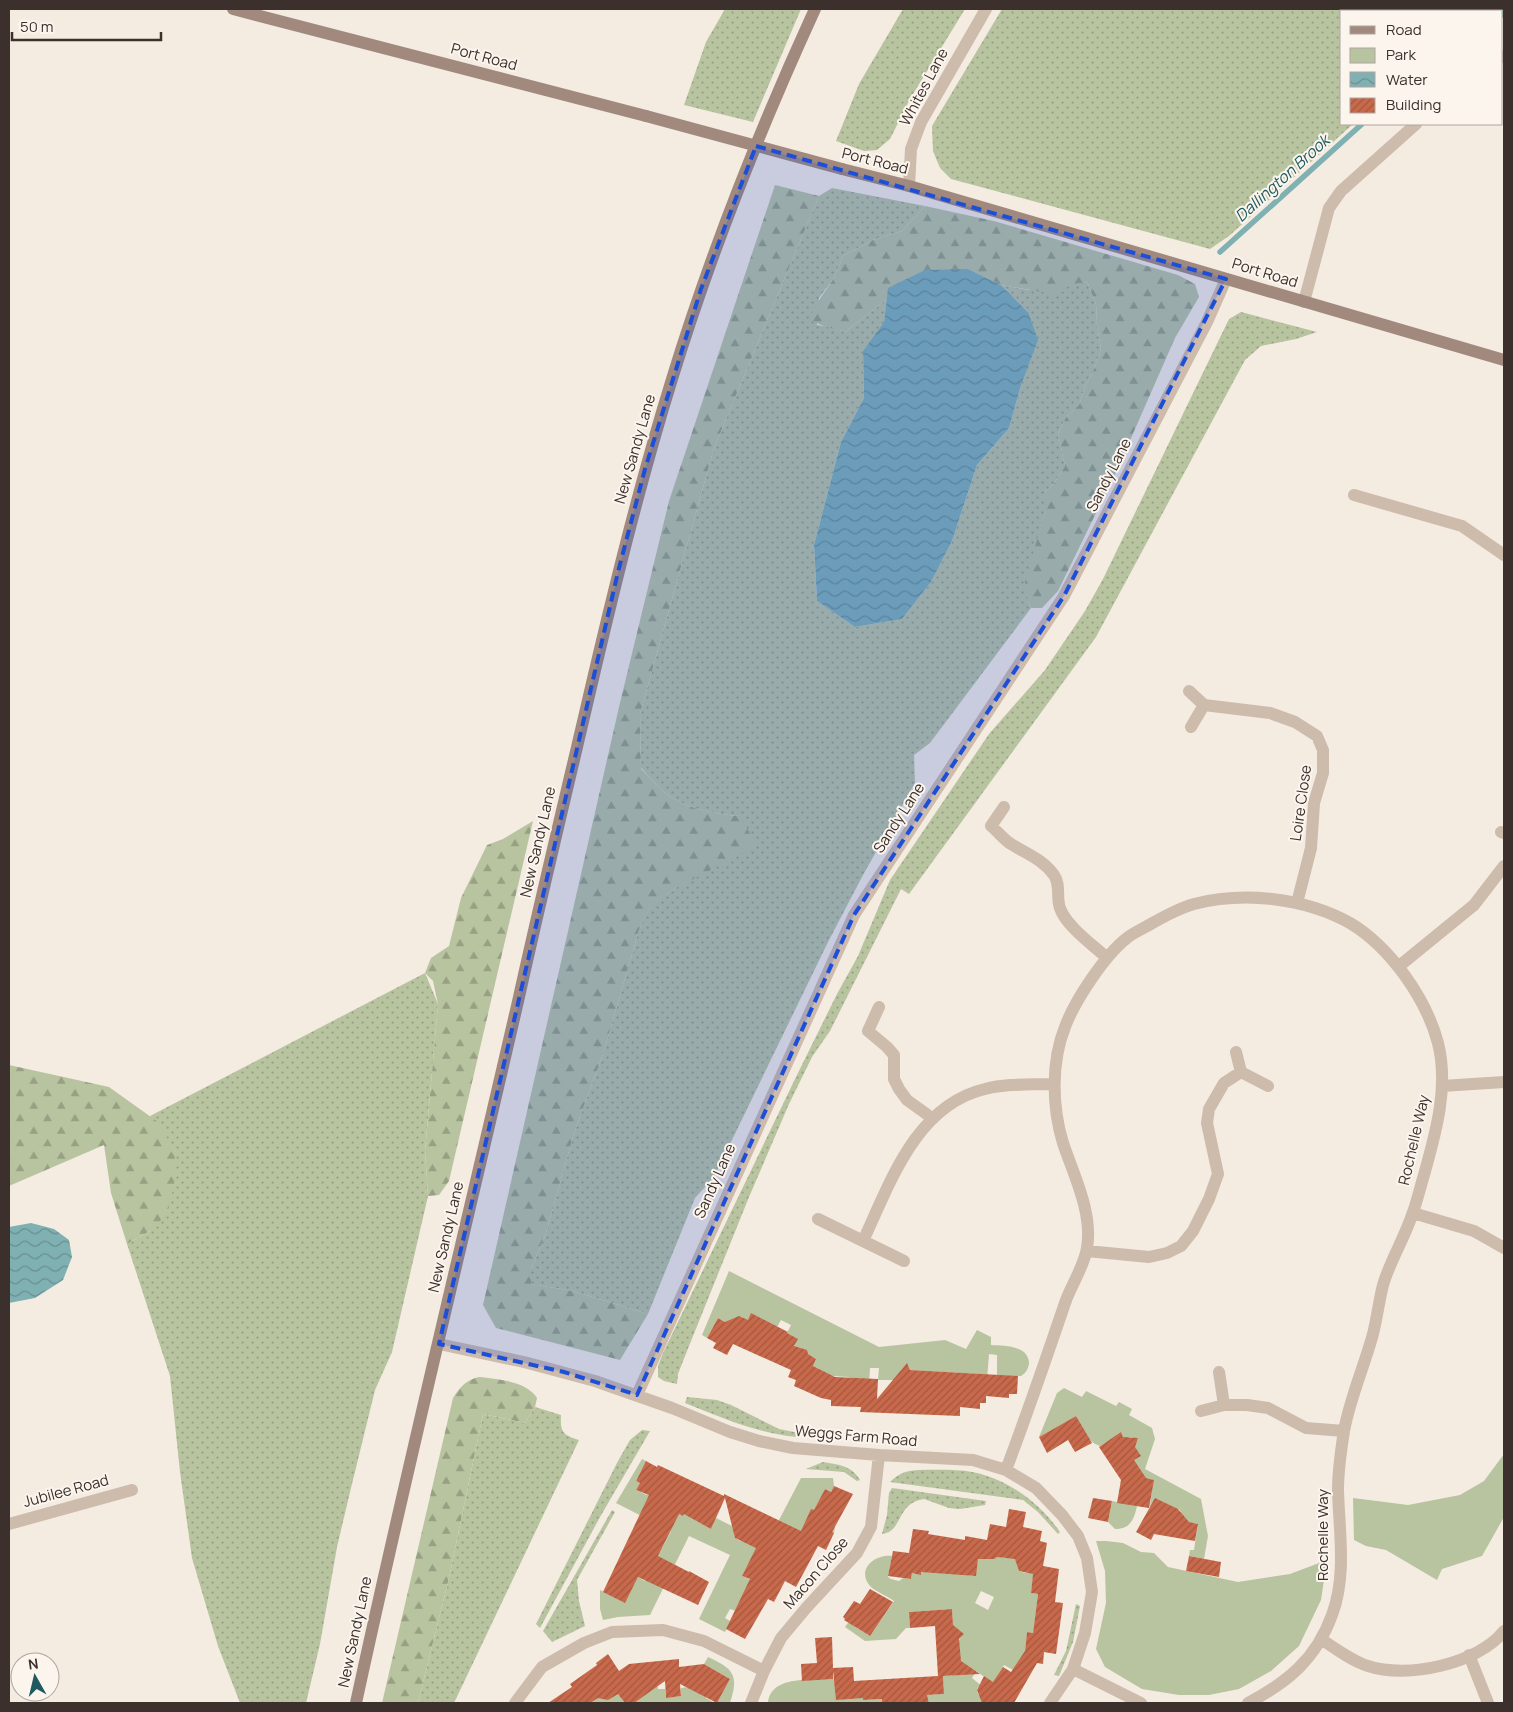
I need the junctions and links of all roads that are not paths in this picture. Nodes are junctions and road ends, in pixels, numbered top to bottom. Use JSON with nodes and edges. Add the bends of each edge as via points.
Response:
{"nodes":[{"id":1,"x":233,"y":9,"type":"edge"},
{"id":2,"x":815,"y":9,"type":"edge"},
{"id":3,"x":986,"y":9,"type":"edge"},
{"id":4,"x":1415,"y":125,"type":"edge"},
{"id":5,"x":909,"y":186,"type":"junction"},
{"id":6,"x":1222,"y":277,"type":"junction"},
{"id":7,"x":1304,"y":302,"type":"junction"},
{"id":8,"x":1504,"y":360,"type":"edge"},
{"id":9,"x":1354,"y":495,"type":"dead end"},
{"id":10,"x":1504,"y":554,"type":"edge"},
{"id":11,"x":1189,"y":691,"type":"dead end"},
{"id":12,"x":1204,"y":705,"type":"junction"},
{"id":13,"x":1191,"y":727,"type":"dead end"},
{"id":14,"x":1004,"y":807,"type":"dead end"},
{"id":15,"x":1504,"y":866,"type":"edge"},
{"id":16,"x":1296,"y":903,"type":"junction"},
{"id":17,"x":1107,"y":958,"type":"junction"},
{"id":18,"x":1398,"y":968,"type":"junction"},
{"id":19,"x":879,"y":1007,"type":"dead end"},
{"id":20,"x":1236,"y":1052,"type":"dead end"},
{"id":21,"x":1242,"y":1072,"type":"junction"},
{"id":22,"x":1504,"y":1082,"type":"edge"},
{"id":23,"x":1054,"y":1084,"type":"junction"},
{"id":24,"x":1268,"y":1086,"type":"dead end"},
{"id":25,"x":1442,"y":1086,"type":"junction"},
{"id":26,"x":932,"y":1118,"type":"junction"},
{"id":27,"x":1413,"y":1213,"type":"junction"},
{"id":28,"x":818,"y":1219,"type":"dead end"},
{"id":29,"x":863,"y":1241,"type":"junction"},
{"id":30,"x":1504,"y":1248,"type":"edge"},
{"id":31,"x":1087,"y":1250,"type":"junction"},
{"id":32,"x":904,"y":1261,"type":"dead end"},
{"id":33,"x":439,"y":1344,"type":"junction"},
{"id":34,"x":1219,"y":1372,"type":"dead end"},
{"id":35,"x":636,"y":1395,"type":"junction"},
{"id":36,"x":1224,"y":1405,"type":"junction"},
{"id":37,"x":1201,"y":1410,"type":"dead end"},
{"id":38,"x":1344,"y":1431,"type":"junction"},
{"id":39,"x":879,"y":1455,"type":"junction"},
{"id":40,"x":1006,"y":1470,"type":"junction"},
{"id":41,"x":132,"y":1490,"type":"dead end"},
{"id":42,"x":9,"y":1524,"type":"edge"},
{"id":43,"x":1504,"y":1631,"type":"edge"},
{"id":44,"x":1321,"y":1639,"type":"junction"},
{"id":45,"x":1469,"y":1655,"type":"junction"},
{"id":46,"x":1073,"y":1669,"type":"junction"},
{"id":47,"x":764,"y":1671,"type":"junction"},
{"id":48,"x":356,"y":1703,"type":"edge"},
{"id":49,"x":515,"y":1703,"type":"edge"},
{"id":50,"x":751,"y":1703,"type":"edge"},
{"id":51,"x":1050,"y":1703,"type":"edge"},
{"id":52,"x":1141,"y":1703,"type":"edge"},
{"id":53,"x":1248,"y":1703,"type":"edge"},
{"id":54,"x":1488,"y":1703,"type":"edge"}],
"edges":[{"from":1,"to":5,"type":"street","name":"Port Road","bridge":true},
{"from":2,"to":33,"type":"street","name":"New Sandy Lane","via":[[742,178],[693,315],[645,470],[602,638]]},
{"from":3,"to":5,"type":"street","name":"Whites Lane","via":[[920,122],[911,149]]},
{"from":4,"to":7,"type":"street","via":[[1341,191],[1329,208]]},
{"from":5,"to":6,"type":"street","name":"Port Road"},
{"from":6,"to":7,"type":"street","name":"Port Road"},
{"from":6,"to":35,"type":"street","name":"Sandy Lane","via":[[1207,322],[1064,596],[854,915]]},
{"from":7,"to":8,"type":"street","name":"Port Road"},
{"from":9,"to":10,"type":"street","via":[[1462,526]]},
{"from":11,"to":12,"type":"street"},
{"from":12,"to":13,"type":"street"},
{"from":12,"to":16,"type":"street","name":"Loire Close","via":[[1270,713],[1295,722],[1317,736],[1324,750],[1323,773],[1314,804],[1311,848]]},
{"from":14,"to":17,"type":"street","via":[[991,826],[1006,840],[1036,856],[1051,871],[1059,890],[1058,906],[1063,917]]},
{"from":15,"to":18,"type":"street","via":[[1474,905]]},
{"from":16,"to":17,"type":"street","name":"Rochelle Way","via":[[1234,898],[1191,905],[1128,937]]},
{"from":16,"to":18,"type":"street","name":"Rochelle Way","via":[[1353,925],[1385,952]]},
{"from":17,"to":23,"type":"street","name":"Rochelle Way","via":[[1077,1002],[1064,1029]]},
{"from":18,"to":25,"type":"street","name":"Rochelle Way","via":[[1428,1013],[1441,1060]]},
{"from":19,"to":26,"type":"street","via":[[868,1031],[894,1055],[894,1079],[907,1100]]},
{"from":20,"to":21,"type":"street"},
{"from":21,"to":24,"type":"street"},
{"from":21,"to":31,"type":"street","via":[[1224,1083],[1209,1109],[1208,1129],[1218,1174],[1193,1231],[1181,1246],[1149,1257]]},
{"from":22,"to":25,"type":"street"},
{"from":23,"to":26,"type":"street","via":[[1013,1084],[985,1089],[946,1106]]},
{"from":23,"to":31,"type":"street","name":"Rochelle Way","via":[[1061,1137],[1085,1207]]},
{"from":25,"to":27,"type":"street","name":"Rochelle Way","via":[[1440,1115]]},
{"from":26,"to":29,"type":"street","via":[[899,1162]]},
{"from":27,"to":30,"type":"street","via":[[1474,1231]]},
{"from":27,"to":38,"type":"street","name":"Rochelle Way","via":[[1384,1283],[1374,1332]]},
{"from":28,"to":29,"type":"street"},
{"from":29,"to":32,"type":"street"},
{"from":31,"to":40,"type":"street","name":"Rochelle Way","via":[[1067,1296]]},
{"from":33,"to":35,"type":"street","name":"Weggs Farm Road","via":[[564,1372]]},
{"from":33,"to":48,"type":"street","name":"New Sandy Lane"},
{"from":34,"to":36,"type":"street"},
{"from":35,"to":39,"type":"street","name":"Weggs Farm Road","via":[[759,1441],[793,1448]]},
{"from":36,"to":37,"type":"street"},
{"from":36,"to":38,"type":"street","via":[[1268,1408],[1306,1428]]},
{"from":38,"to":44,"type":"street","name":"Rochelle Way","via":[[1338,1486],[1341,1575],[1338,1598]]},
{"from":39,"to":40,"type":"street","name":"Weggs Farm Road","via":[[973,1460]]},
{"from":39,"to":47,"type":"street","name":"Macon Close","via":[[871,1527],[858,1552],[781,1638]]},
{"from":40,"to":46,"type":"street","name":"Weggs Farm Road","via":[[1036,1488],[1062,1515],[1078,1536],[1087,1558],[1092,1592],[1085,1633]]},
{"from":41,"to":42,"type":"street","name":"Jubilee Road"},
{"from":43,"to":45,"type":"street","via":[[1487,1647]]},
{"from":44,"to":45,"type":"street","via":[[1367,1666],[1394,1672],[1419,1671]]},
{"from":44,"to":53,"type":"street","name":"Rochelle Way","via":[[1308,1660],[1290,1678]]},
{"from":45,"to":54,"type":"street"},
{"from":46,"to":51,"type":"street","name":"Weggs Farm Road"},
{"from":46,"to":52,"type":"street"},
{"from":47,"to":49,"type":"street","via":[[704,1641],[663,1630],[612,1632],[584,1643],[542,1668]]},
{"from":47,"to":50,"type":"street","name":"Macon Close"}]}
